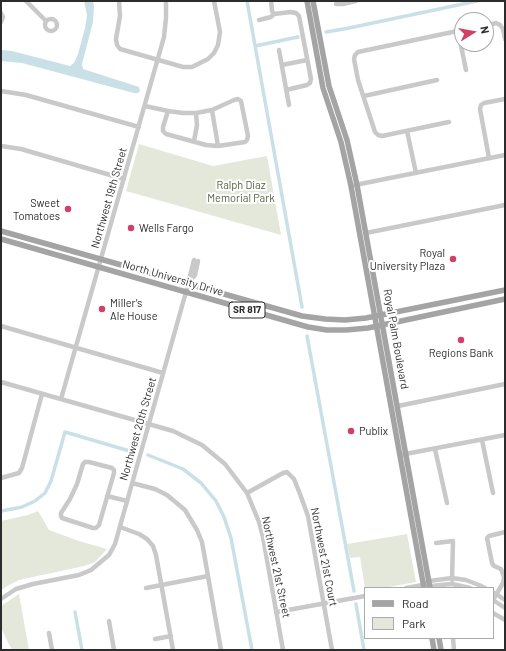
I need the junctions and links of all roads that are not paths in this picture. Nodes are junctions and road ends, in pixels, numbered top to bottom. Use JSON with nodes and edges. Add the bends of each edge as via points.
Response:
{"nodes":[{"id":1,"x":26,"y":1,"type":"edge"},
{"id":2,"x":119,"y":1,"type":"edge"},
{"id":3,"x":166,"y":1,"type":"edge"},
{"id":4,"x":214,"y":1,"type":"edge"},
{"id":5,"x":270,"y":1,"type":"edge"},
{"id":6,"x":307,"y":1,"type":"edge"},
{"id":7,"x":313,"y":1,"type":"edge"},
{"id":8,"x":356,"y":1,"type":"edge"},
{"id":9,"x":336,"y":4,"type":"dead end"},
{"id":10,"x":1,"y":13,"type":"edge"},
{"id":11,"x":274,"y":14,"type":"junction"},
{"id":12,"x":258,"y":20,"type":"dead end"},
{"id":13,"x":46,"y":21,"type":"dead end"},
{"id":14,"x":1,"y":22,"type":"edge"},
{"id":15,"x":494,"y":24,"type":"edge"},
{"id":16,"x":454,"y":32,"type":"edge"},
{"id":17,"x":505,"y":39,"type":"edge"},
{"id":18,"x":279,"y":50,"type":"dead end"},
{"id":19,"x":463,"y":52,"type":"edge"},
{"id":20,"x":158,"y":60,"type":"junction"},
{"id":21,"x":307,"y":60,"type":"junction"},
{"id":22,"x":282,"y":65,"type":"junction"},
{"id":23,"x":466,"y":70,"type":"dead end"},
{"id":24,"x":437,"y":80,"type":"dead end"},
{"id":25,"x":286,"y":90,"type":"junction"},
{"id":26,"x":1,"y":91,"type":"edge"},
{"id":27,"x":364,"y":96,"type":"junction"},
{"id":28,"x":505,"y":99,"type":"edge"},
{"id":29,"x":289,"y":105,"type":"dead end"},
{"id":30,"x":145,"y":106,"type":"junction"},
{"id":31,"x":212,"y":110,"type":"junction"},
{"id":32,"x":168,"y":111,"type":"junction"},
{"id":33,"x":196,"y":113,"type":"junction"},
{"id":34,"x":449,"y":122,"type":"dead end"},
{"id":35,"x":139,"y":127,"type":"junction"},
{"id":36,"x":407,"y":131,"type":"junction"},
{"id":37,"x":194,"y":142,"type":"junction"},
{"id":38,"x":1,"y":146,"type":"edge"},
{"id":39,"x":218,"y":146,"type":"junction"},
{"id":40,"x":505,"y":155,"type":"edge"},
{"id":41,"x":489,"y":158,"type":"junction"},
{"id":42,"x":416,"y":173,"type":"junction"},
{"id":43,"x":124,"y":179,"type":"junction"},
{"id":44,"x":354,"y":185,"type":"junction"},
{"id":45,"x":505,"y":205,"type":"edge"},
{"id":46,"x":1,"y":232,"type":"edge"},
{"id":47,"x":366,"y":233,"type":"junction"},
{"id":48,"x":1,"y":239,"type":"edge"},
{"id":49,"x":360,"y":241,"type":"junction"},
{"id":50,"x":370,"y":253,"type":"junction"},
{"id":51,"x":101,"y":259,"type":"junction"},
{"id":52,"x":196,"y":261,"type":"dead end"},
{"id":53,"x":99,"y":266,"type":"junction"},
{"id":54,"x":188,"y":284,"type":"junction"},
{"id":55,"x":505,"y":290,"type":"edge"},
{"id":56,"x":186,"y":292,"type":"junction"},
{"id":57,"x":505,"y":299,"type":"edge"},
{"id":58,"x":264,"y":305,"type":"junction"},
{"id":59,"x":245,"y":309,"type":"junction"},
{"id":60,"x":381,"y":316,"type":"junction"},
{"id":61,"x":374,"y":317,"type":"junction"},
{"id":62,"x":383,"y":324,"type":"junction"},
{"id":63,"x":1,"y":326,"type":"edge"},
{"id":64,"x":376,"y":326,"type":"junction"},
{"id":65,"x":76,"y":347,"type":"junction"},
{"id":66,"x":163,"y":373,"type":"junction"},
{"id":67,"x":1,"y":382,"type":"edge"},
{"id":68,"x":505,"y":384,"type":"edge"},
{"id":69,"x":42,"y":394,"type":"junction"},
{"id":70,"x":61,"y":399,"type":"junction"},
{"id":71,"x":398,"y":406,"type":"junction"},
{"id":72,"x":149,"y":424,"type":"junction"},
{"id":73,"x":505,"y":435,"type":"edge"},
{"id":74,"x":482,"y":440,"type":"junction"},
{"id":75,"x":435,"y":449,"type":"junction"},
{"id":76,"x":406,"y":454,"type":"junction"},
{"id":77,"x":400,"y":455,"type":"junction"},
{"id":78,"x":1,"y":478,"type":"edge"},
{"id":79,"x":132,"y":483,"type":"junction"},
{"id":80,"x":247,"y":493,"type":"junction"},
{"id":81,"x":493,"y":493,"type":"dead end"},
{"id":82,"x":107,"y":496,"type":"junction"},
{"id":83,"x":127,"y":501,"type":"junction"},
{"id":84,"x":447,"y":502,"type":"dead end"},
{"id":85,"x":120,"y":527,"type":"junction"},
{"id":86,"x":504,"y":532,"type":"edge"},
{"id":87,"x":436,"y":543,"type":"dead end"},
{"id":88,"x":208,"y":576,"type":"junction"},
{"id":89,"x":452,"y":578,"type":"junction"},
{"id":90,"x":162,"y":584,"type":"junction"},
{"id":91,"x":452,"y":584,"type":"junction"},
{"id":92,"x":430,"y":585,"type":"edge"},
{"id":93,"x":423,"y":586,"type":"edge"},
{"id":94,"x":466,"y":587,"type":"edge"},
{"id":95,"x":484,"y":587,"type":"edge"},
{"id":96,"x":146,"y":588,"type":"dead end"},
{"id":97,"x":495,"y":593,"type":"edge"},
{"id":98,"x":364,"y":596,"type":"edge"},
{"id":99,"x":1,"y":599,"type":"edge"},
{"id":100,"x":505,"y":600,"type":"edge"},
{"id":101,"x":494,"y":601,"type":"edge"},
{"id":102,"x":324,"y":604,"type":"junction"},
{"id":103,"x":505,"y":608,"type":"edge"},
{"id":104,"x":277,"y":612,"type":"junction"},
{"id":105,"x":494,"y":614,"type":"edge"},
{"id":106,"x":505,"y":620,"type":"edge"},
{"id":107,"x":109,"y":621,"type":"dead end"},
{"id":108,"x":49,"y":633,"type":"dead end"},
{"id":109,"x":171,"y":636,"type":"junction"},
{"id":110,"x":155,"y":639,"type":"dead end"},
{"id":111,"x":432,"y":639,"type":"edge"},
{"id":112,"x":439,"y":639,"type":"edge"},
{"id":113,"x":453,"y":639,"type":"edge"},
{"id":114,"x":52,"y":650,"type":"edge"},
{"id":115,"x":114,"y":650,"type":"edge"},
{"id":116,"x":173,"y":650,"type":"edge"},
{"id":117,"x":221,"y":650,"type":"edge"},
{"id":118,"x":283,"y":650,"type":"edge"},
{"id":119,"x":332,"y":650,"type":"edge"},
{"id":120,"x":434,"y":650,"type":"edge"},
{"id":121,"x":441,"y":650,"type":"edge"},
{"id":122,"x":454,"y":650,"type":"edge"}],
"edges":[{"from":1,"to":13,"type":"street"},
{"from":2,"to":20,"type":"street","via":[[117,45],[120,49]]},
{"from":3,"to":20,"type":"street","name":"Northwest 19th Street","via":[[164,37]]},
{"from":4,"to":20,"type":"street","via":[[220,32],[214,53],[208,59],[192,66],[183,67]]},
{"from":5,"to":11,"type":"street"},
{"from":6,"to":44,"type":"main road","name":"Royal Palm Boulevard","via":[[323,88]]},
{"from":7,"to":44,"type":"main road","name":"Royal Palm Boulevard","via":[[329,86],[347,140]]},
{"from":8,"to":9,"type":"street"},
{"from":10,"to":14,"type":"street"},
{"from":11,"to":12,"type":"street","via":[[272,17]]},
{"from":11,"to":21,"type":"street","via":[[291,12],[299,16]]},
{"from":15,"to":17,"type":"street","via":[[500,25]]},
{"from":16,"to":27,"type":"street","via":[[358,52],[354,59]]},
{"from":18,"to":22,"type":"street"},
{"from":19,"to":23,"type":"street"},
{"from":20,"to":30,"type":"street","name":"Northwest 19th Street"},
{"from":21,"to":22,"type":"street"},
{"from":21,"to":25,"type":"street","via":[[310,83]]},
{"from":22,"to":25,"type":"street"},
{"from":24,"to":27,"type":"street"},
{"from":25,"to":29,"type":"street"},
{"from":26,"to":35,"type":"street","via":[[33,97]]},
{"from":27,"to":36,"type":"street","via":[[378,135]]},
{"from":28,"to":41,"type":"street","via":[[481,105]]},
{"from":30,"to":32,"type":"street"},
{"from":30,"to":35,"type":"street","name":"Northwest 19th Street"},
{"from":31,"to":33,"type":"street"},
{"from":31,"to":39,"type":"street"},
{"from":31,"to":39,"type":"street","via":[[234,100],[241,101],[248,136],[244,142]]},
{"from":32,"to":33,"type":"street"},
{"from":32,"to":37,"type":"street","via":[[163,131]]},
{"from":33,"to":37,"type":"street"},
{"from":34,"to":36,"type":"street"},
{"from":35,"to":43,"type":"street","name":"Northwest 19th Street"},
{"from":36,"to":42,"type":"street"},
{"from":37,"to":39,"type":"street"},
{"from":38,"to":43,"type":"street","via":[[21,149]]},
{"from":40,"to":41,"type":"street"},
{"from":41,"to":42,"type":"street"},
{"from":42,"to":44,"type":"street"},
{"from":43,"to":51,"type":"street","name":"Northwest 19th Street"},
{"from":44,"to":47,"type":"main road","name":"Royal Palm Boulevard"},
{"from":44,"to":49,"type":"main road","name":"Royal Palm Boulevard"},
{"from":45,"to":47,"type":"street"},
{"from":46,"to":51,"type":"main road","name":"North University Drive","number":"SR 817"},
{"from":47,"to":50,"type":"main road","name":"Royal Palm Boulevard"},
{"from":48,"to":53,"type":"main road","name":"North University Drive","number":"SR 817"},
{"from":49,"to":50,"type":"main road"},
{"from":49,"to":61,"type":"main road","name":"Royal Palm Boulevard"},
{"from":50,"to":60,"type":"main road","name":"Royal Palm Boulevard"},
{"from":51,"to":53,"type":"street","name":"Northwest 19th Street"},
{"from":51,"to":54,"type":"main road","name":"North University Drive","number":"SR 817"},
{"from":52,"to":54,"type":"street","name":"Northwest 20th Street","via":[[195,275]]},
{"from":53,"to":56,"type":"main road","name":"North University Drive","number":"SR 817"},
{"from":53,"to":65,"type":"street","name":"Northwest 19th Street"},
{"from":54,"to":56,"type":"street","name":"Northwest 20th Street"},
{"from":54,"to":58,"type":"main road","name":"North University Drive","number":"SR 817"},
{"from":55,"to":60,"type":"main road","name":"North University Drive","number":"SR 817"},
{"from":56,"to":59,"type":"main road","name":"North University Drive","number":"SR 817"},
{"from":56,"to":66,"type":"street","name":"Northwest 20th Street"},
{"from":57,"to":62,"type":"main road","name":"North University Drive","number":"SR 817"},
{"from":58,"to":59,"type":"main road"},
{"from":58,"to":61,"type":"main road","name":"North University Drive","number":"SR 817","via":[[302,316],[325,319],[354,320]]},
{"from":59,"to":64,"type":"main road","name":"North University Drive","number":"SR 817","via":[[321,329],[346,330]]},
{"from":60,"to":61,"type":"main road","name":"North University Drive","number":"SR 817"},
{"from":60,"to":62,"type":"main road","name":"Royal Palm Boulevard"},
{"from":61,"to":64,"type":"main road","name":"Royal Palm Boulevard"},
{"from":62,"to":64,"type":"main road","name":"North University Drive","number":"SR 817"},
{"from":62,"to":71,"type":"main road","name":"Royal Palm Boulevard"},
{"from":63,"to":65,"type":"street"},
{"from":64,"to":77,"type":"main road","name":"Royal Palm Boulevard"},
{"from":65,"to":66,"type":"street"},
{"from":65,"to":70,"type":"street","name":"Northwest 19th Street"},
{"from":66,"to":72,"type":"street","name":"Northwest 20th Street"},
{"from":67,"to":69,"type":"street","name":"Northwest 21st Street"},
{"from":68,"to":71,"type":"street"},
{"from":69,"to":70,"type":"street","name":"Northwest 21st Street"},
{"from":69,"to":78,"type":"street","via":[[22,468],[19,473]]},
{"from":70,"to":72,"type":"street","name":"Northwest 21st Street"},
{"from":71,"to":76,"type":"main road","name":"Royal Palm Boulevard"},
{"from":72,"to":79,"type":"street","name":"Northwest 20th Street"},
{"from":72,"to":80,"type":"street","name":"Northwest 21st Street","via":[[173,431],[202,445],[225,464]]},
{"from":73,"to":74,"type":"street"},
{"from":74,"to":75,"type":"street"},
{"from":74,"to":81,"type":"street"},
{"from":75,"to":76,"type":"street"},
{"from":75,"to":84,"type":"street"},
{"from":76,"to":77,"type":"street"},
{"from":76,"to":92,"type":"main road","name":"Royal Palm Boulevard"},
{"from":77,"to":93,"type":"main road","name":"Royal Palm Boulevard"},
{"from":79,"to":83,"type":"street","name":"Northwest 20th Street"},
{"from":79,"to":88,"type":"street","via":[[167,495],[185,510],[202,542]]},
{"from":80,"to":102,"type":"street","name":"Northwest 21st Court","via":[[283,473],[287,472],[294,479],[308,516]]},
{"from":80,"to":104,"type":"street","name":"Northwest 21st Street","via":[[263,537]]},
{"from":82,"to":82,"type":"street","via":[[114,470],[85,462],[61,516],[96,528]]},
{"from":82,"to":83,"type":"street"},
{"from":83,"to":85,"type":"street","name":"Northwest 20th Street"},
{"from":85,"to":90,"type":"street","via":[[139,534],[153,546]]},
{"from":85,"to":99,"type":"street","name":"Northwest 20th Street","via":[[109,555],[91,570],[16,589]]},
{"from":86,"to":97,"type":"street","via":[[488,538],[492,563],[501,569],[504,577],[503,583]]},
{"from":87,"to":89,"type":"street","via":[[453,541]]},
{"from":88,"to":90,"type":"street"},
{"from":88,"to":117,"type":"street"},
{"from":89,"to":91,"type":"street"},
{"from":89,"to":92,"type":"street"},
{"from":89,"to":95,"type":"street"},
{"from":90,"to":96,"type":"street"},
{"from":90,"to":109,"type":"street"},
{"from":91,"to":92,"type":"street"},
{"from":91,"to":94,"type":"street"},
{"from":92,"to":93,"type":"street"},
{"from":97,"to":100,"type":"street"},
{"from":98,"to":102,"type":"street"},
{"from":101,"to":103,"type":"street"},
{"from":102,"to":104,"type":"street"},
{"from":102,"to":119,"type":"street","name":"Northwest 21st Court"},
{"from":104,"to":118,"type":"street","name":"Northwest 21st Street"},
{"from":105,"to":106,"type":"street"},
{"from":107,"to":115,"type":"street"},
{"from":108,"to":114,"type":"street"},
{"from":109,"to":110,"type":"street"},
{"from":109,"to":116,"type":"street"},
{"from":111,"to":120,"type":"main road"},
{"from":112,"to":121,"type":"main road"},
{"from":113,"to":122,"type":"street"}]}
